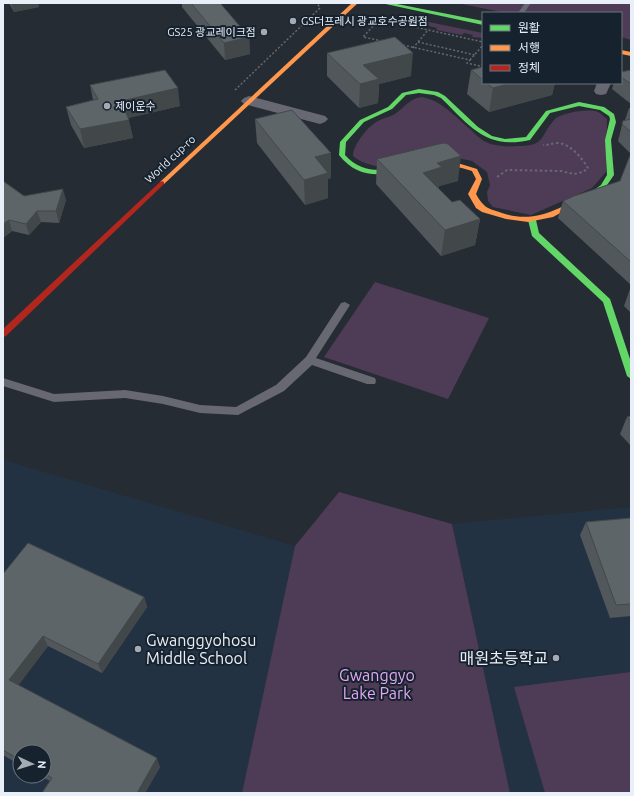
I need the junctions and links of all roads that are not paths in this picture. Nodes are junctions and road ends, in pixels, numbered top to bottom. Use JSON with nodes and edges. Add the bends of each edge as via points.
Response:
{"nodes":[{"id":1,"x":355,"y":3,"type":"edge"},
{"id":2,"x":384,"y":3,"type":"edge"},
{"id":3,"x":528,"y":3,"type":"edge"},
{"id":4,"x":522,"y":12,"type":"edge"},
{"id":5,"x":482,"y":23,"type":"edge"},
{"id":6,"x":249,"y":101,"type":"junction"},
{"id":7,"x":320,"y":119,"type":"dead end"},
{"id":8,"x":532,"y":220,"type":"junction"},
{"id":9,"x":345,"y":305,"type":"dead end"},
{"id":10,"x":3,"y":334,"type":"edge"},
{"id":11,"x":310,"y":360,"type":"junction"},
{"id":12,"x":631,"y":376,"type":"edge"},
{"id":13,"x":371,"y":381,"type":"dead end"},
{"id":14,"x":3,"y":382,"type":"edge"}],
"edges":[{"from":1,"to":6,"type":"street","name":"World cup-ro"},
{"from":2,"to":5,"type":"street"},
{"from":3,"to":4,"type":"lane"},
{"from":6,"to":7,"type":"street"},
{"from":6,"to":10,"type":"street","name":"World cup-ro"},
{"from":8,"to":8,"type":"street","via":[[597,191],[605,185],[612,174],[607,143],[614,122],[612,115],[602,108],[578,104],[548,112],[528,139],[496,140],[482,133],[443,96],[419,91],[404,94],[390,108],[362,121],[344,142],[342,155],[353,166],[372,172],[436,161],[456,163],[475,170],[479,179],[472,194],[479,206],[515,219]]},
{"from":8,"to":12,"type":"street","via":[[535,234],[607,301]]},
{"from":9,"to":11,"type":"lane"},
{"from":11,"to":13,"type":"lane"},
{"from":11,"to":14,"type":"lane","via":[[280,388],[238,410],[200,409],[125,394],[54,398]]}]}
